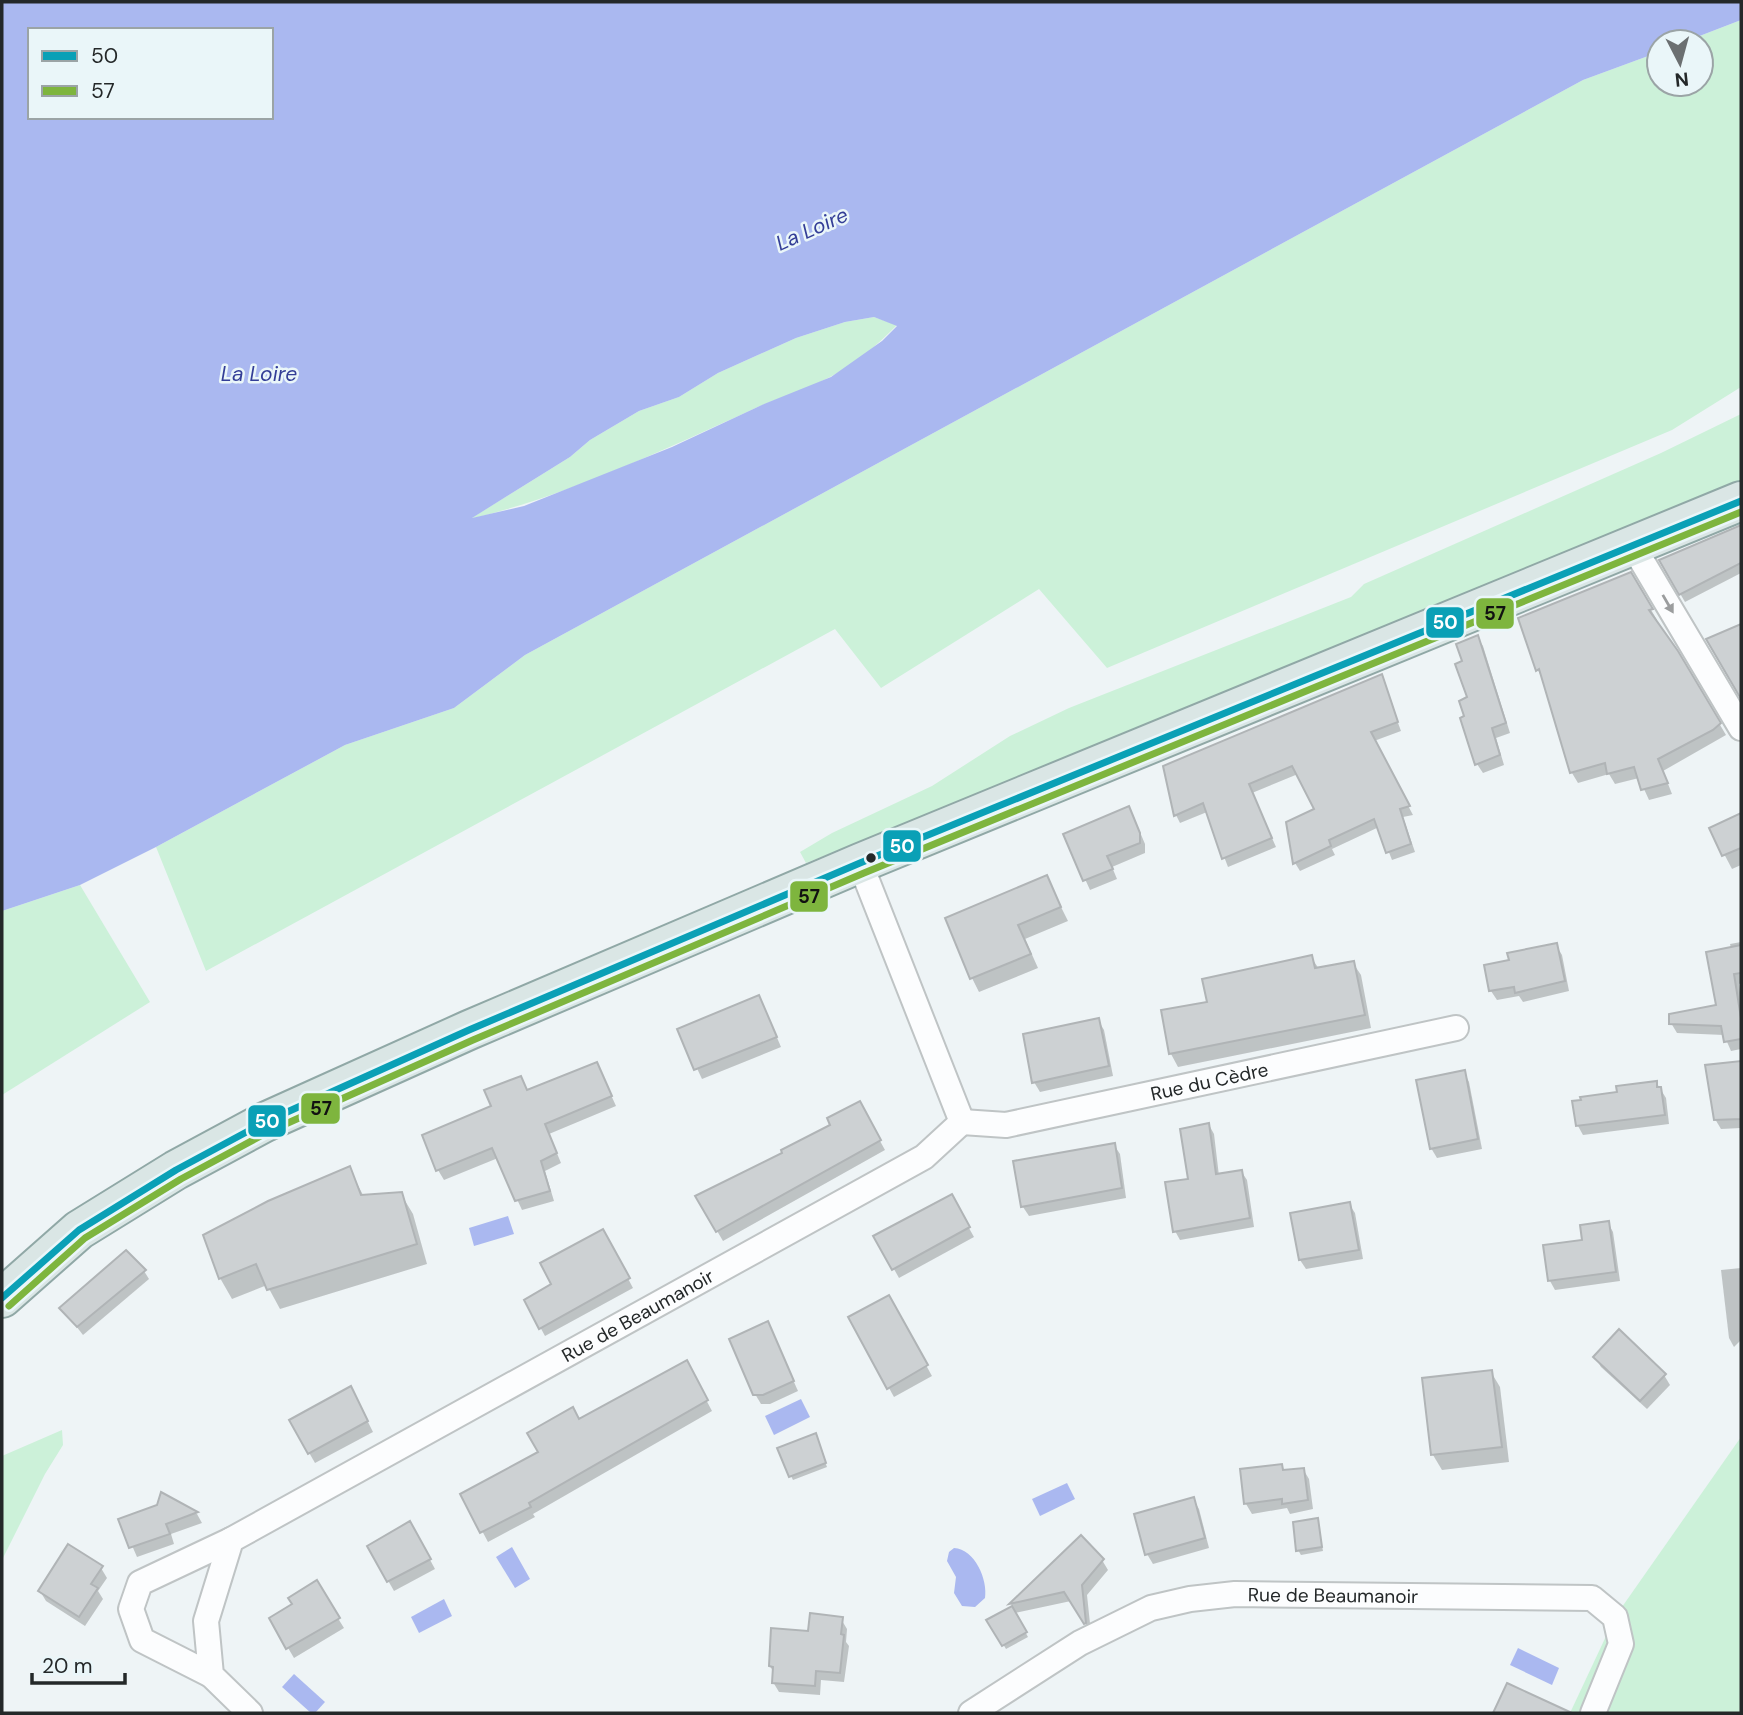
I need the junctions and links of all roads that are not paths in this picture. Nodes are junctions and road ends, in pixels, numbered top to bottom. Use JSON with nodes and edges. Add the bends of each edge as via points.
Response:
{"nodes":[{"id":1,"x":1741,"y":501,"type":"edge"},
{"id":2,"x":1633,"y":546,"type":"junction"},
{"id":3,"x":1741,"y":728,"type":"edge"},
{"id":4,"x":860,"y":863,"type":"junction"},
{"id":5,"x":1456,"y":1028,"type":"dead end"},
{"id":6,"x":962,"y":1122,"type":"junction"},
{"id":7,"x":79,"y":1230,"type":"junction"},
{"id":8,"x":2,"y":1262,"type":"edge"},
{"id":9,"x":2,"y":1298,"type":"edge"},
{"id":10,"x":231,"y":1540,"type":"junction"},
{"id":11,"x":211,"y":1675,"type":"junction"},
{"id":12,"x":250,"y":1713,"type":"edge"},
{"id":13,"x":971,"y":1713,"type":"edge"},
{"id":14,"x":1592,"y":1713,"type":"edge"}],
"edges":[{"from":1,"to":2,"type":"main road"},
{"from":2,"to":3,"type":"street","one_way":true},
{"from":2,"to":4,"type":"main road"},
{"from":4,"to":6,"type":"street"},
{"from":4,"to":7,"type":"main road","via":[[265,1122]]},
{"from":5,"to":6,"type":"street","name":"Rue du Cèdre","via":[[1006,1125]]},
{"from":6,"to":10,"type":"street","name":"Rue de Beaumanoir","via":[[923,1157]]},
{"from":7,"to":8,"type":"main road","via":[[26,1247]]},
{"from":7,"to":9,"type":"main road"},
{"from":10,"to":11,"type":"street","via":[[206,1621]]},
{"from":10,"to":11,"type":"street","name":"Rue de Beaumanoir","via":[[140,1583],[131,1609],[142,1640]]},
{"from":11,"to":12,"type":"street"},
{"from":13,"to":14,"type":"street","name":"Rue de Beaumanoir","via":[[1080,1643],[1151,1608],[1235,1594],[1592,1598],[1615,1616],[1621,1644]]}]}
